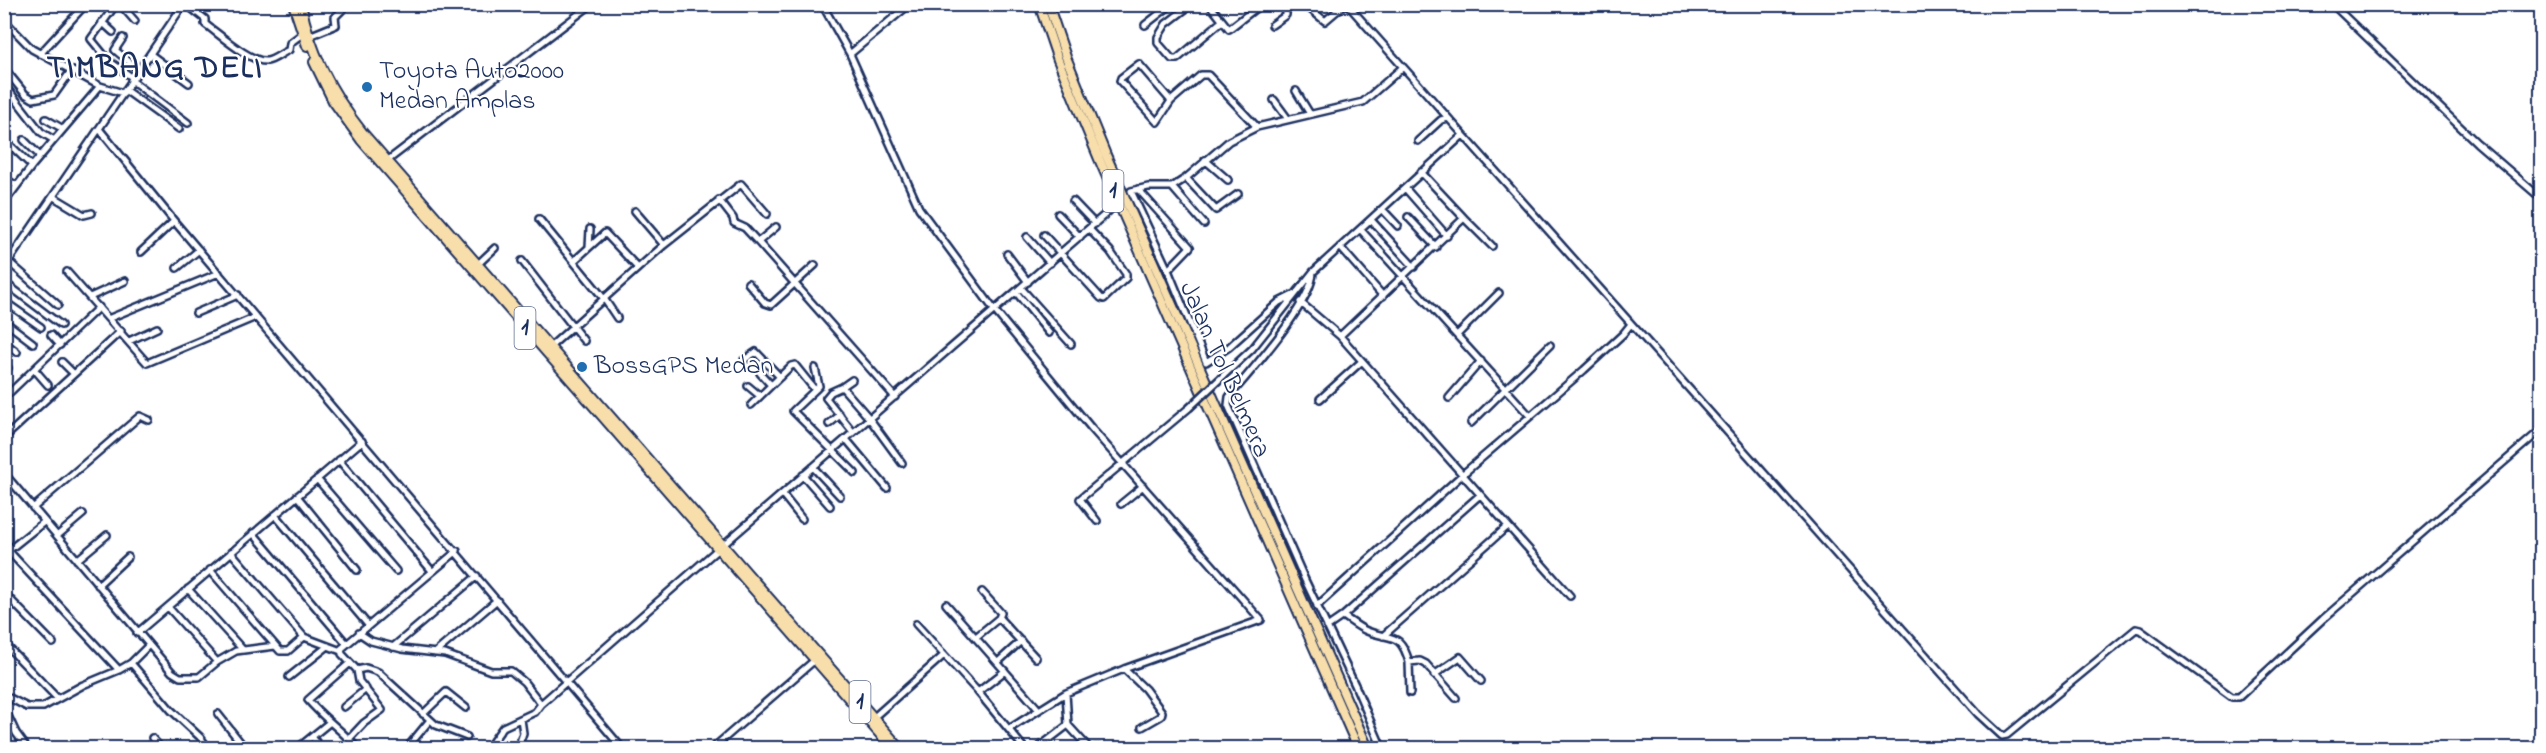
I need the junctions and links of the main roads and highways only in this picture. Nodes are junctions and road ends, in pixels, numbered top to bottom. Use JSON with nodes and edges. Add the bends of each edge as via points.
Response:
{"nodes":[{"id":1,"x":293,"y":4,"type":"edge"},
{"id":2,"x":301,"y":4,"type":"edge"},
{"id":3,"x":1039,"y":4,"type":"edge"},
{"id":4,"x":1048,"y":4,"type":"edge"},
{"id":5,"x":306,"y":35,"type":"junction"},
{"id":6,"x":720,"y":547,"type":"junction"},
{"id":7,"x":817,"y":658,"type":"junction"},
{"id":8,"x":892,"y":748,"type":"edge"},
{"id":9,"x":900,"y":748,"type":"edge"},
{"id":10,"x":1358,"y":748,"type":"edge"},
{"id":11,"x":1368,"y":748,"type":"edge"}],
"edges":[{"from":1,"to":5,"type":"highway","number":"1"},
{"from":2,"to":5,"type":"highway","number":"1"},
{"from":3,"to":10,"type":"highway","name":"Jalan Tol Belmera","number":"1","via":[[1099,159]]},
{"from":4,"to":11,"type":"highway","name":"Jalan Tol Belmera","number":"1","via":[[1106,155]]},
{"from":5,"to":6,"type":"highway","number":"1","via":[[342,104],[387,161]]},
{"from":5,"to":6,"type":"highway","number":"1","via":[[327,90],[361,140]]},
{"from":6,"to":7,"type":"highway","number":"1"},
{"from":7,"to":8,"type":"highway","number":"1"},
{"from":7,"to":9,"type":"highway","number":"1"}]}
